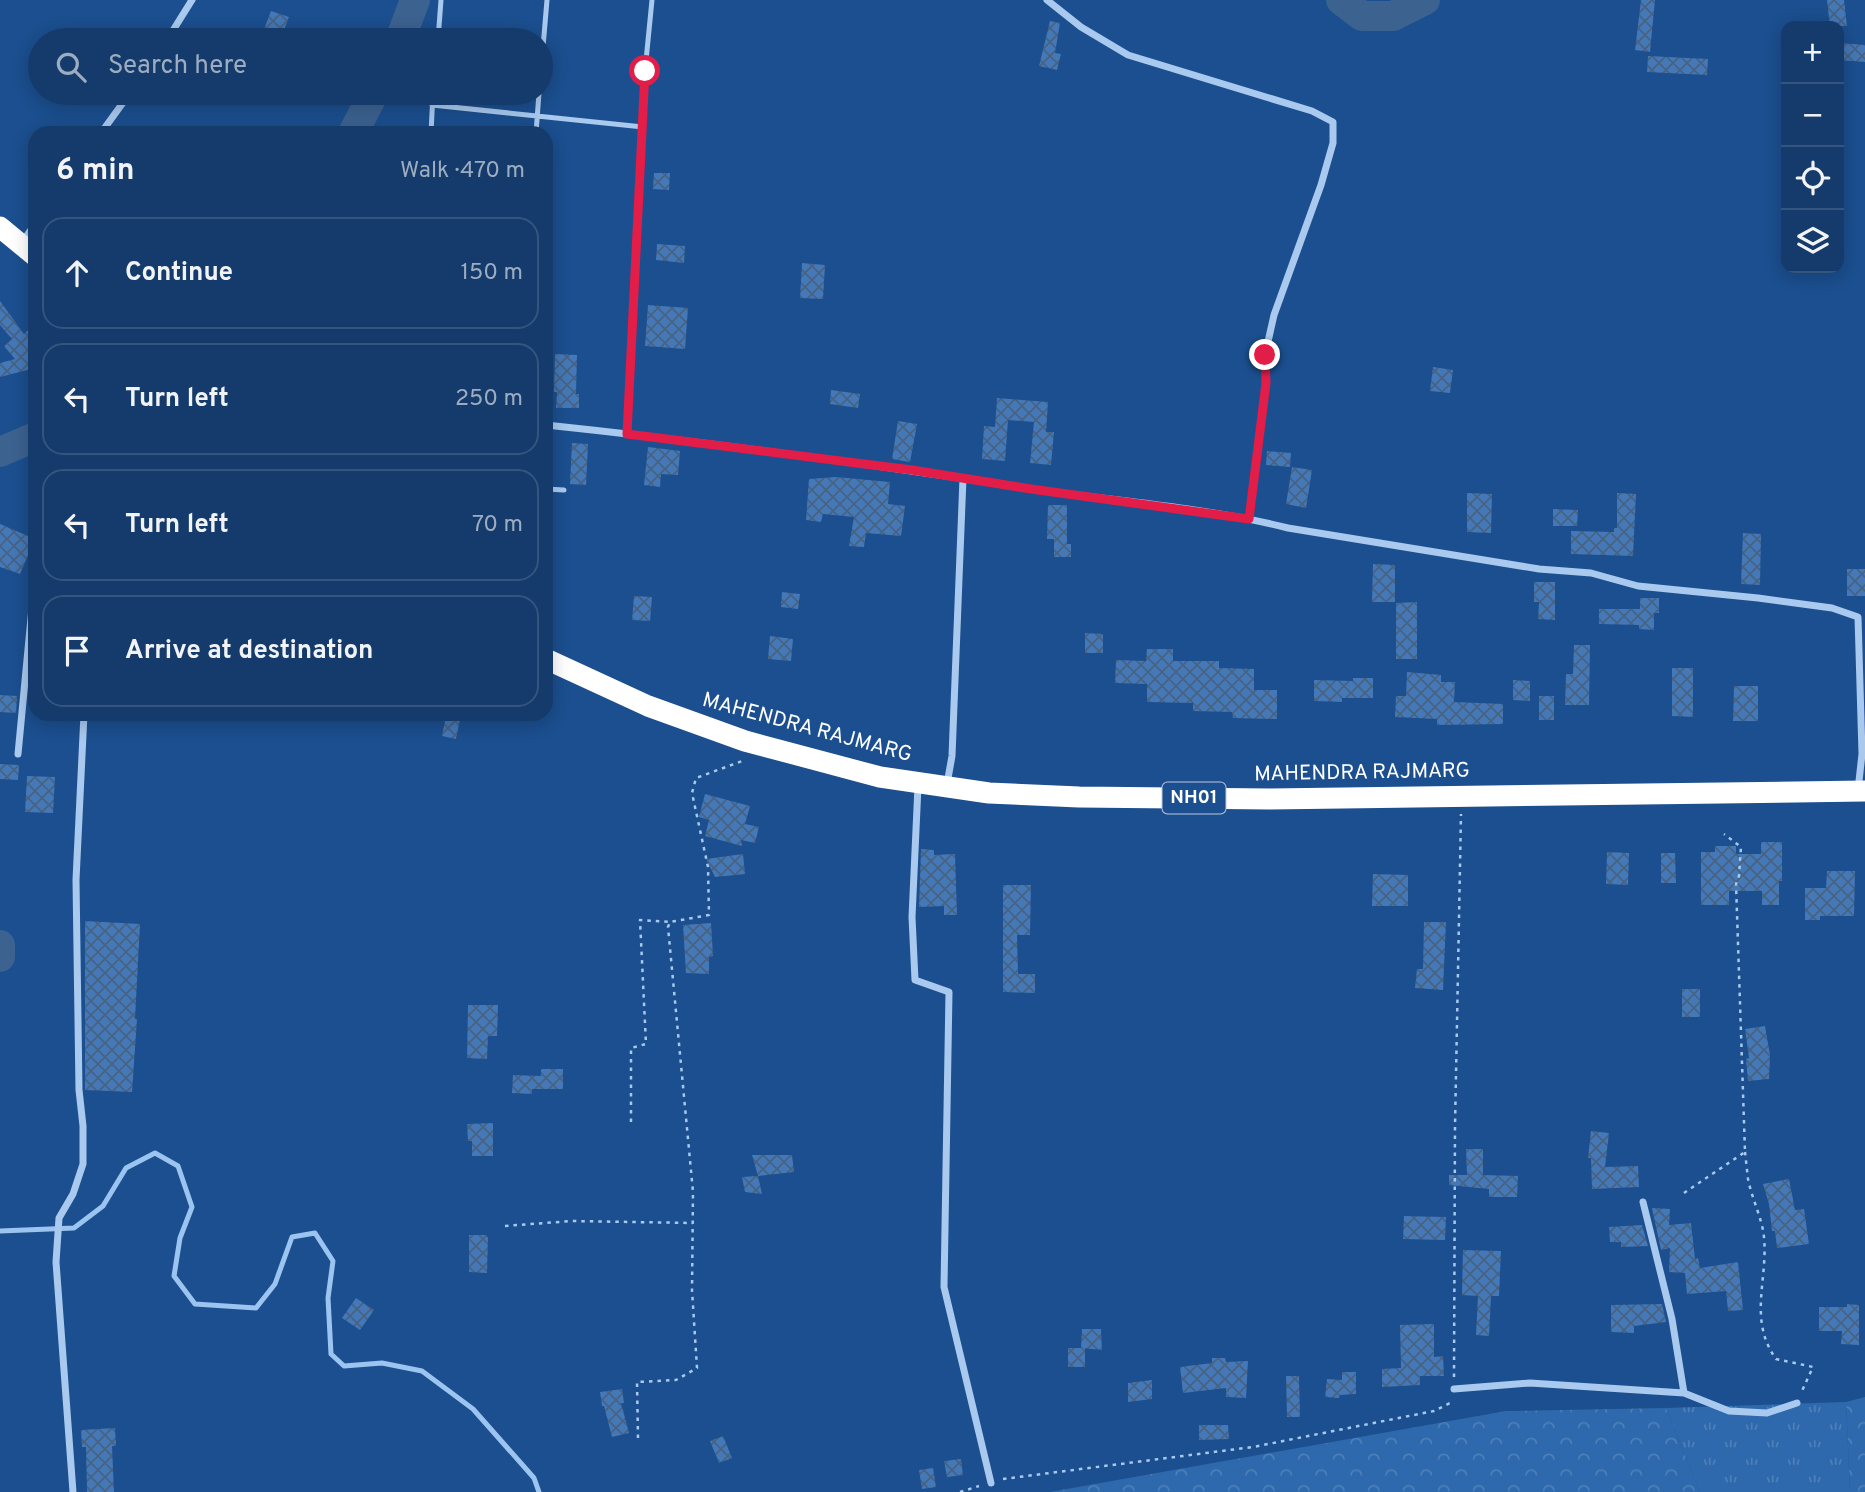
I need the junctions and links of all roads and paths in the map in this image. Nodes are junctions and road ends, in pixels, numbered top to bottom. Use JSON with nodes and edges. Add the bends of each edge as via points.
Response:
{"nodes":[{"id":1,"x":192,"y":0,"type":"edge"},
{"id":2,"x":441,"y":0,"type":"edge"},
{"id":3,"x":547,"y":0,"type":"edge"},
{"id":4,"x":652,"y":0,"type":"edge"},
{"id":5,"x":1047,"y":0,"type":"edge"},
{"id":6,"x":174,"y":28,"type":"edge"},
{"id":7,"x":439,"y":28,"type":"edge"},
{"id":8,"x":545,"y":28,"type":"edge"},
{"id":9,"x":121,"y":105,"type":"edge"},
{"id":10,"x":432,"y":105,"type":"joint"},
{"id":11,"x":538,"y":105,"type":"edge"},
{"id":12,"x":537,"y":114,"type":"junction"},
{"id":13,"x":106,"y":126,"type":"edge"},
{"id":14,"x":430,"y":126,"type":"edge"},
{"id":15,"x":536,"y":126,"type":"edge"},
{"id":16,"x":643,"y":127,"type":"junction"},
{"id":17,"x":0,"y":227,"type":"edge"},
{"id":18,"x":28,"y":250,"type":"edge"},
{"id":19,"x":553,"y":426,"type":"edge"},
{"id":20,"x":627,"y":434,"type":"junction"},
{"id":21,"x":963,"y":478,"type":"junction"},
{"id":22,"x":553,"y":489,"type":"edge"},
{"id":23,"x":564,"y":490,"type":"dead end"},
{"id":24,"x":1249,"y":519,"type":"junction"},
{"id":25,"x":1862,"y":618,"type":"edge"},
{"id":26,"x":28,"y":649,"type":"edge"},
{"id":27,"x":553,"y":662,"type":"edge"},
{"id":28,"x":85,"y":721,"type":"edge"},
{"id":29,"x":18,"y":754,"type":"dead end"},
{"id":30,"x":745,"y":760,"type":"dead end"},
{"id":31,"x":918,"y":784,"type":"junction"},
{"id":32,"x":946,"y":788,"type":"junction"},
{"id":33,"x":1861,"y":791,"type":"edge"},
{"id":34,"x":1461,"y":796,"type":"junction"},
{"id":35,"x":1724,"y":834,"type":"dead end"},
{"id":36,"x":670,"y":922,"type":"junction"},
{"id":37,"x":631,"y":1122,"type":"dead end"},
{"id":38,"x":1745,"y":1152,"type":"junction"},
{"id":39,"x":1684,"y":1193,"type":"dead end"},
{"id":40,"x":1643,"y":1202,"type":"dead end"},
{"id":41,"x":694,"y":1223,"type":"junction"},
{"id":42,"x":505,"y":1226,"type":"dead end"},
{"id":43,"x":1454,"y":1389,"type":"junction"},
{"id":44,"x":1684,"y":1393,"type":"junction"},
{"id":45,"x":1797,"y":1403,"type":"joint"},
{"id":46,"x":638,"y":1438,"type":"dead end"},
{"id":47,"x":991,"y":1483,"type":"junction"},
{"id":48,"x":73,"y":1492,"type":"edge"},
{"id":49,"x":960,"y":1492,"type":"edge"}],
"edges":[{"from":1,"to":6,"type":"street"},
{"from":2,"to":7,"type":"lane"},
{"from":3,"to":8,"type":"lane"},
{"from":4,"to":16,"type":"lane"},
{"from":5,"to":24,"type":"street","via":[[1128,55],[1312,111],[1333,122],[1333,143],[1321,185],[1274,315],[1265,355],[1266,383]]},
{"from":9,"to":13,"type":"street"},
{"from":10,"to":12,"type":"lane"},
{"from":10,"to":14,"type":"lane"},
{"from":11,"to":12,"type":"lane"},
{"from":12,"to":15,"type":"lane"},
{"from":12,"to":16,"type":"lane"},
{"from":16,"to":20,"type":"lane"},
{"from":17,"to":18,"type":"highway"},
{"from":19,"to":20,"type":"street"},
{"from":20,"to":21,"type":"street"},
{"from":21,"to":24,"type":"street"},
{"from":21,"to":32,"type":"street","via":[[952,756]]},
{"from":22,"to":23,"type":"lane"},
{"from":24,"to":25,"type":"street","via":[[1539,569],[1591,573],[1639,586],[1832,608]]},
{"from":25,"to":33,"type":"street"},
{"from":26,"to":29,"type":"street"},
{"from":27,"to":31,"type":"highway","name":"MAHENDRA RAJMARG","number":"NH01","via":[[648,706],[745,741]]},
{"from":28,"to":48,"type":"street","via":[[76,880],[83,1164],[59,1218],[56,1262]]},
{"from":30,"to":36,"type":"path","via":[[696,778],[692,793],[708,867],[709,915]]},
{"from":31,"to":32,"type":"highway","name":"MAHENDRA RAJMARG","number":"NH01"},
{"from":31,"to":47,"type":"street","via":[[912,918],[915,979],[949,992],[944,1287]]},
{"from":32,"to":34,"type":"highway","name":"MAHENDRA RAJMARG","number":"NH01","via":[[1079,797]]},
{"from":33,"to":34,"type":"highway","name":"MAHENDRA RAJMARG","number":"NH01"},
{"from":34,"to":43,"type":"path"},
{"from":35,"to":38,"type":"path","via":[[1741,847],[1736,884]]},
{"from":36,"to":37,"type":"path","via":[[640,920],[646,1044],[631,1048]]},
{"from":36,"to":41,"type":"path"},
{"from":38,"to":39,"type":"path"},
{"from":38,"to":45,"type":"path","via":[[1763,1234],[1761,1324],[1765,1343],[1776,1359],[1813,1367]]},
{"from":40,"to":44,"type":"street","via":[[1672,1319]]},
{"from":41,"to":42,"type":"path","via":[[571,1221]]},
{"from":41,"to":46,"type":"path","via":[[697,1367],[676,1380],[637,1382]]},
{"from":43,"to":44,"type":"street","via":[[1530,1384]]},
{"from":43,"to":47,"type":"path","via":[[1454,1401],[1434,1411],[1253,1447]]},
{"from":44,"to":45,"type":"street","via":[[1729,1411],[1767,1413]]},
{"from":47,"to":49,"type":"path"}]}
